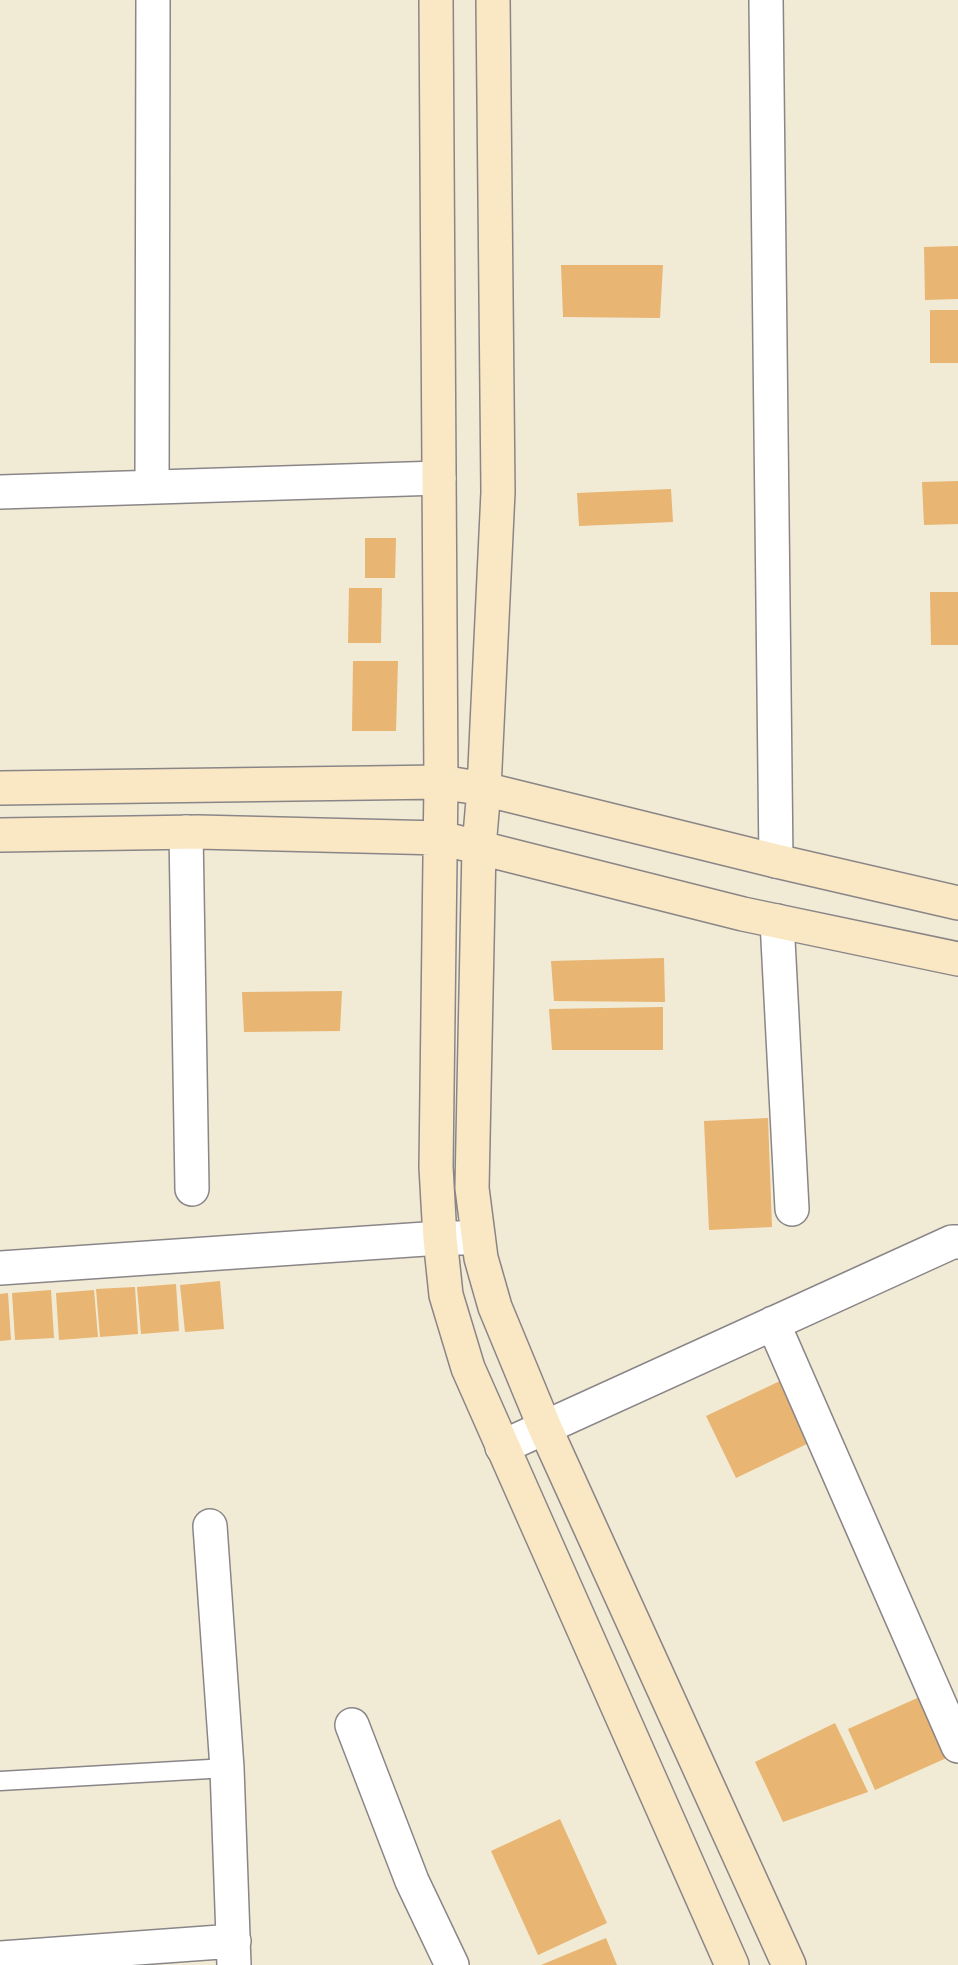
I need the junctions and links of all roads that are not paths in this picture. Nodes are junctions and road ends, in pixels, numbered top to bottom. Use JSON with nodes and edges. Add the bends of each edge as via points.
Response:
{"nodes":[{"id":1,"x":153,"y":0,"type":"edge"},
{"id":2,"x":436,"y":0,"type":"edge"},
{"id":3,"x":493,"y":0,"type":"edge"},
{"id":4,"x":766,"y":0,"type":"edge"},
{"id":5,"x":439,"y":478,"type":"junction"},
{"id":6,"x":152,"y":487,"type":"junction"},
{"id":7,"x":0,"y":492,"type":"edge"},
{"id":8,"x":441,"y":782,"type":"junction"},
{"id":9,"x":0,"y":788,"type":"edge"},
{"id":10,"x":484,"y":789,"type":"junction"},
{"id":11,"x":186,"y":832,"type":"junction"},
{"id":12,"x":0,"y":835,"type":"edge"},
{"id":13,"x":441,"y":838,"type":"junction"},
{"id":14,"x":479,"y":847,"type":"junction"},
{"id":15,"x":776,"y":861,"type":"junction"},
{"id":16,"x":958,"y":903,"type":"edge"},
{"id":17,"x":777,"y":921,"type":"junction"},
{"id":18,"x":958,"y":959,"type":"edge"},
{"id":19,"x":192,"y":1189,"type":"dead end"},
{"id":20,"x":792,"y":1209,"type":"dead end"},
{"id":21,"x":440,"y":1238,"type":"junction"},
{"id":22,"x":478,"y":1238,"type":"junction"},
{"id":23,"x":958,"y":1242,"type":"edge"},
{"id":24,"x":0,"y":1268,"type":"edge"},
{"id":25,"x":773,"y":1323,"type":"junction"},
{"id":26,"x":545,"y":1428,"type":"junction"},
{"id":27,"x":502,"y":1447,"type":"junction"},
{"id":28,"x":210,"y":1526,"type":"dead end"},
{"id":29,"x":352,"y":1725,"type":"dead end"},
{"id":30,"x":958,"y":1746,"type":"edge"},
{"id":31,"x":227,"y":1768,"type":"junction"},
{"id":32,"x":0,"y":1781,"type":"edge"},
{"id":33,"x":719,"y":1810,"type":"junction"},
{"id":34,"x":674,"y":1833,"type":"junction"},
{"id":35,"x":234,"y":1953,"type":"edge"},
{"id":36,"x":17,"y":1960,"type":"edge"},
{"id":37,"x":452,"y":1965,"type":"edge"},
{"id":38,"x":732,"y":1965,"type":"edge"},
{"id":39,"x":789,"y":1965,"type":"edge"}],
"edges":[{"from":1,"to":6,"type":"street"},
{"from":2,"to":5,"type":"street"},
{"from":3,"to":10,"type":"street","via":[[498,492]]},
{"from":4,"to":15,"type":"street"},
{"from":5,"to":6,"type":"street"},
{"from":5,"to":8,"type":"street"},
{"from":6,"to":7,"type":"street"},
{"from":8,"to":9,"type":"street"},
{"from":8,"to":10,"type":"street"},
{"from":8,"to":13,"type":"street"},
{"from":10,"to":14,"type":"street"},
{"from":10,"to":15,"type":"street"},
{"from":11,"to":12,"type":"street"},
{"from":11,"to":13,"type":"street"},
{"from":11,"to":19,"type":"street"},
{"from":13,"to":14,"type":"street"},
{"from":13,"to":21,"type":"street","via":[[436,1167]]},
{"from":14,"to":17,"type":"street"},
{"from":14,"to":22,"type":"street","via":[[472,1188]]},
{"from":15,"to":16,"type":"street"},
{"from":17,"to":18,"type":"street"},
{"from":17,"to":20,"type":"street"},
{"from":21,"to":22,"type":"street"},
{"from":21,"to":24,"type":"street"},
{"from":21,"to":27,"type":"street","via":[[446,1295],[468,1368]]},
{"from":22,"to":26,"type":"street","via":[[495,1307]]},
{"from":23,"to":25,"type":"street"},
{"from":25,"to":26,"type":"street"},
{"from":25,"to":30,"type":"street"},
{"from":26,"to":27,"type":"street"},
{"from":26,"to":33,"type":"street"},
{"from":27,"to":34,"type":"street"},
{"from":28,"to":31,"type":"street"},
{"from":29,"to":37,"type":"street","via":[[412,1881]]},
{"from":31,"to":32,"type":"lane"},
{"from":31,"to":35,"type":"street"},
{"from":33,"to":34,"type":"street"},
{"from":33,"to":39,"type":"street"},
{"from":34,"to":38,"type":"street"},
{"from":35,"to":36,"type":"street"}]}
